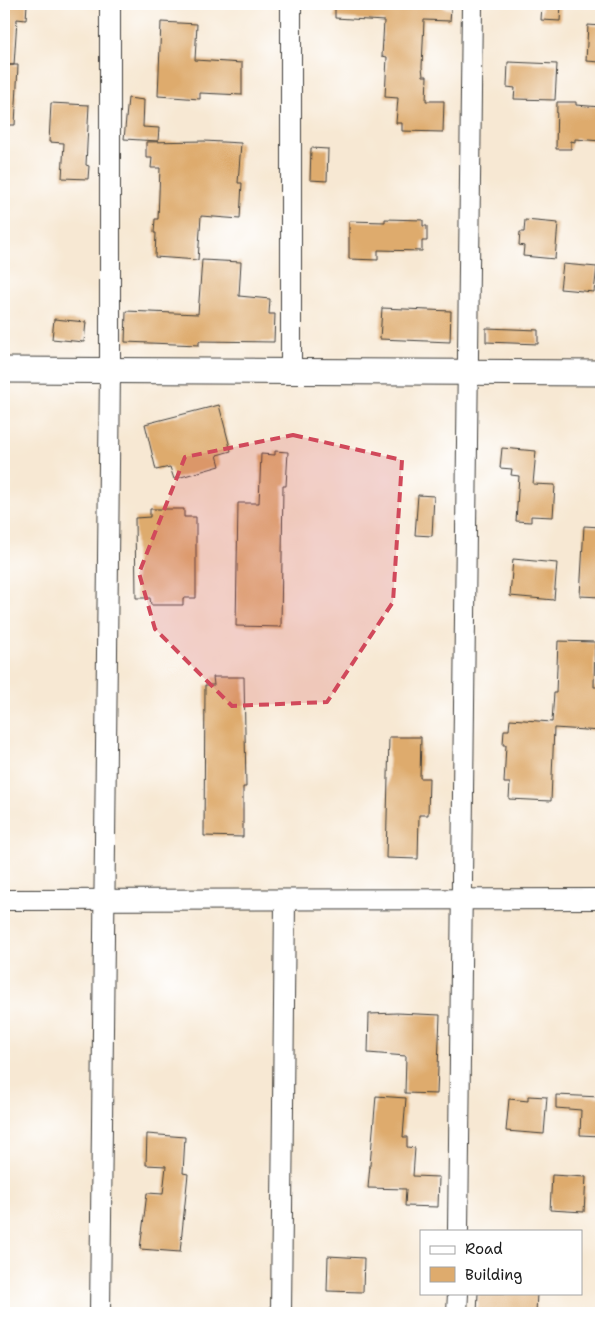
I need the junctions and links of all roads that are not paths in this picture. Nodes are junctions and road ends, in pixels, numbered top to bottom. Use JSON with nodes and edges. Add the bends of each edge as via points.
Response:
{"nodes":[{"id":1,"x":110,"y":4,"type":"edge"},
{"id":2,"x":291,"y":4,"type":"edge"},
{"id":3,"x":472,"y":4,"type":"edge"},
{"id":4,"x":4,"y":370,"type":"edge"},
{"id":5,"x":110,"y":370,"type":"junction"},
{"id":6,"x":291,"y":372,"type":"junction"},
{"id":7,"x":468,"y":373,"type":"junction"},
{"id":8,"x":601,"y":373,"type":"edge"},
{"id":9,"x":463,"y":899,"type":"junction"},
{"id":10,"x":601,"y":899,"type":"edge"},
{"id":11,"x":4,"y":900,"type":"edge"},
{"id":12,"x":105,"y":900,"type":"junction"},
{"id":13,"x":285,"y":900,"type":"junction"},
{"id":14,"x":458,"y":1230,"type":"edge"},
{"id":15,"x":458,"y":1294,"type":"edge"},
{"id":16,"x":100,"y":1313,"type":"edge"},
{"id":17,"x":280,"y":1313,"type":"edge"},
{"id":18,"x":457,"y":1313,"type":"edge"}],
"edges":[{"from":1,"to":5,"type":"street"},
{"from":2,"to":6,"type":"street"},
{"from":3,"to":7,"type":"street"},
{"from":4,"to":5,"type":"main road"},
{"from":5,"to":6,"type":"main road"},
{"from":5,"to":12,"type":"street"},
{"from":6,"to":7,"type":"main road"},
{"from":7,"to":8,"type":"main road"},
{"from":7,"to":9,"type":"street"},
{"from":9,"to":10,"type":"street"},
{"from":9,"to":13,"type":"street"},
{"from":9,"to":14,"type":"street"},
{"from":11,"to":12,"type":"street"},
{"from":12,"to":13,"type":"street"},
{"from":12,"to":16,"type":"street"},
{"from":13,"to":17,"type":"street"},
{"from":15,"to":18,"type":"street"}]}
